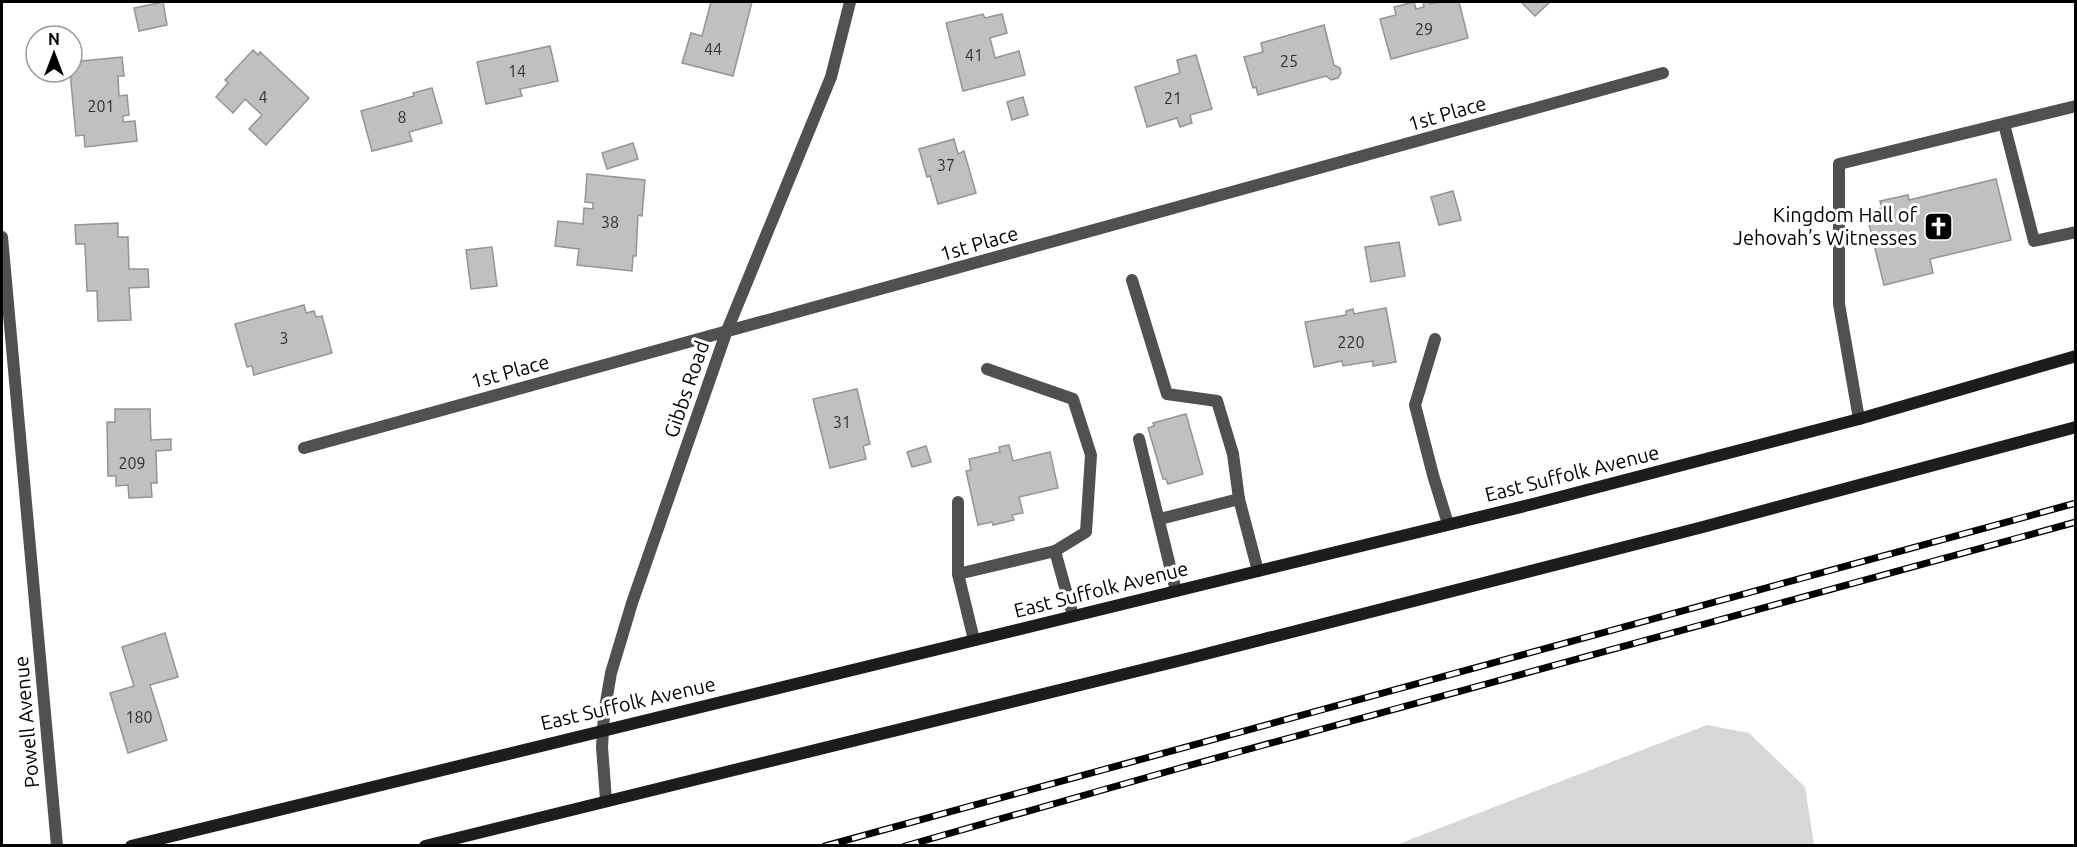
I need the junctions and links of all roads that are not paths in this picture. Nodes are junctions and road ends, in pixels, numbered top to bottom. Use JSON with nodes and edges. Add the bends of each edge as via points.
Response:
{"nodes":[{"id":1,"x":850,"y":2,"type":"edge"},
{"id":2,"x":1663,"y":73,"type":"dead end"},
{"id":3,"x":2076,"y":106,"type":"edge"},
{"id":4,"x":2004,"y":124,"type":"junction"},
{"id":5,"x":2076,"y":232,"type":"edge"},
{"id":6,"x":2,"y":237,"type":"edge"},
{"id":7,"x":1132,"y":280,"type":"dead end"},
{"id":8,"x":726,"y":333,"type":"junction"},
{"id":9,"x":1435,"y":339,"type":"dead end"},
{"id":10,"x":2076,"y":356,"type":"edge"},
{"id":11,"x":987,"y":369,"type":"dead end"},
{"id":12,"x":1859,"y":418,"type":"junction"},
{"id":13,"x":2076,"y":428,"type":"edge"},
{"id":14,"x":1139,"y":439,"type":"dead end"},
{"id":15,"x":304,"y":448,"type":"dead end"},
{"id":16,"x":1239,"y":499,"type":"junction"},
{"id":17,"x":958,"y":502,"type":"dead end"},
{"id":18,"x":1160,"y":519,"type":"junction"},
{"id":19,"x":1448,"y":524,"type":"junction"},
{"id":20,"x":1055,"y":551,"type":"junction"},
{"id":21,"x":1258,"y":571,"type":"junction"},
{"id":22,"x":958,"y":574,"type":"junction"},
{"id":23,"x":1176,"y":591,"type":"junction"},
{"id":24,"x":1073,"y":616,"type":"junction"},
{"id":25,"x":974,"y":640,"type":"junction"},
{"id":26,"x":602,"y":730,"type":"junction"},
{"id":27,"x":606,"y":801,"type":"junction"},
{"id":28,"x":57,"y":846,"type":"edge"},
{"id":29,"x":131,"y":846,"type":"edge"},
{"id":30,"x":425,"y":846,"type":"edge"}],
"edges":[{"from":1,"to":8,"type":"street","name":"Gibbs Road","via":[[831,77]]},
{"from":2,"to":8,"type":"street","name":"1st Place"},
{"from":3,"to":4,"type":"street"},
{"from":4,"to":5,"type":"street","via":[[2034,241]]},
{"from":4,"to":12,"type":"street","via":[[1839,164],[1839,304]]},
{"from":6,"to":28,"type":"street","name":"Powell Avenue"},
{"from":7,"to":16,"type":"street","via":[[1167,394],[1217,401],[1233,454]]},
{"from":8,"to":15,"type":"street","name":"1st Place"},
{"from":8,"to":26,"type":"street","name":"Gibbs Road","via":[[610,673]]},
{"from":9,"to":19,"type":"street","via":[[1415,405]]},
{"from":10,"to":12,"type":"main road","name":"East Suffolk Avenue"},
{"from":11,"to":20,"type":"street","via":[[1073,399],[1091,455],[1086,532]]},
{"from":12,"to":19,"type":"main road","name":"East Suffolk Avenue"},
{"from":13,"to":27,"type":"main road","via":[[1246,644]]},
{"from":14,"to":18,"type":"street"},
{"from":16,"to":18,"type":"street"},
{"from":16,"to":21,"type":"street"},
{"from":17,"to":22,"type":"street"},
{"from":18,"to":23,"type":"street"},
{"from":19,"to":21,"type":"main road","name":"East Suffolk Avenue"},
{"from":20,"to":22,"type":"street"},
{"from":20,"to":24,"type":"street"},
{"from":21,"to":23,"type":"main road","name":"East Suffolk Avenue"},
{"from":22,"to":25,"type":"street"},
{"from":23,"to":24,"type":"main road","name":"East Suffolk Avenue"},
{"from":24,"to":25,"type":"main road","name":"East Suffolk Avenue"},
{"from":25,"to":26,"type":"main road","name":"East Suffolk Avenue"},
{"from":26,"to":27,"type":"street","name":"Gibbs Road"},
{"from":26,"to":29,"type":"main road","name":"East Suffolk Avenue"},
{"from":27,"to":30,"type":"main road"}]}
